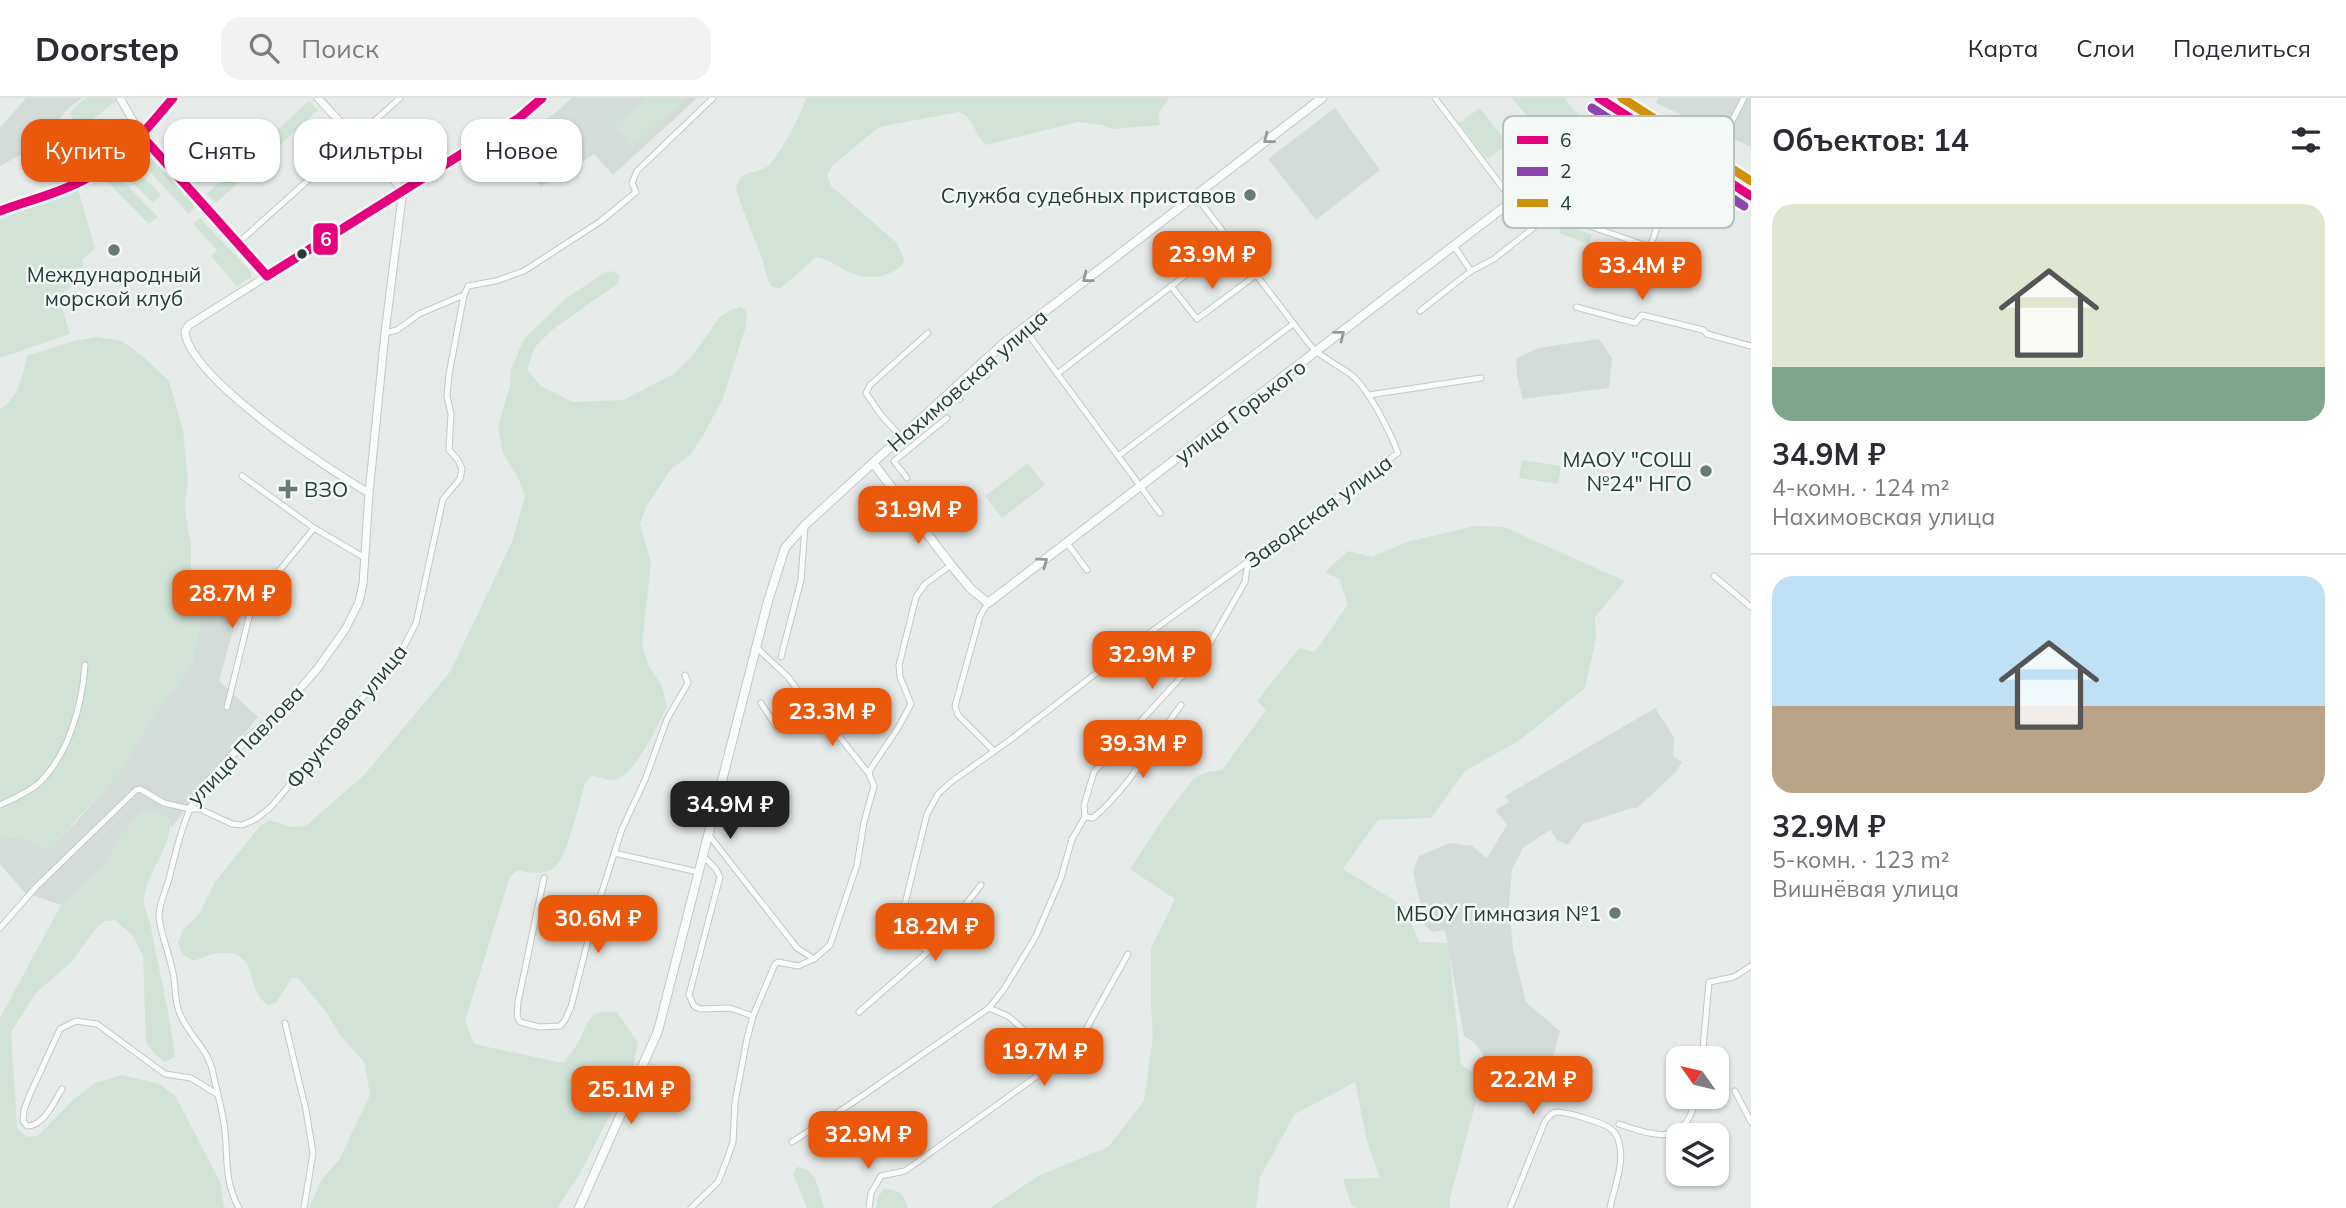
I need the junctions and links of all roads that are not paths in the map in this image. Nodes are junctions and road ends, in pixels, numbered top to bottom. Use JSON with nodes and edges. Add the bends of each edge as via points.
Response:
{"nodes":[{"id":1,"x":120,"y":98,"type":"edge"},
{"id":2,"x":173,"y":98,"type":"edge"},
{"id":3,"x":318,"y":98,"type":"edge"},
{"id":4,"x":400,"y":98,"type":"edge"},
{"id":5,"x":542,"y":98,"type":"edge"},
{"id":6,"x":713,"y":98,"type":"edge"},
{"id":7,"x":1322,"y":98,"type":"edge"},
{"id":8,"x":1435,"y":98,"type":"edge"},
{"id":9,"x":1599,"y":98,"type":"edge"},
{"id":10,"x":1744,"y":98,"type":"edge"},
{"id":11,"x":1624,"y":115,"type":"edge"},
{"id":12,"x":1734,"y":117,"type":"edge"},
{"id":13,"x":132,"y":119,"type":"edge"},
{"id":14,"x":338,"y":119,"type":"edge"},
{"id":15,"x":376,"y":119,"type":"edge"},
{"id":16,"x":150,"y":125,"type":"edge"},
{"id":17,"x":150,"y":145,"type":"edge"},
{"id":18,"x":75,"y":182,"type":"edge"},
{"id":19,"x":305,"y":182,"type":"edge"},
{"id":20,"x":396,"y":182,"type":"edge"},
{"id":21,"x":1734,"y":185,"type":"edge"},
{"id":22,"x":1503,"y":187,"type":"edge"},
{"id":23,"x":403,"y":190,"type":"junction"},
{"id":24,"x":1195,"y":195,"type":"junction"},
{"id":25,"x":1751,"y":196,"type":"edge"},
{"id":26,"x":1503,"y":208,"type":"edge"},
{"id":27,"x":0,"y":211,"type":"edge"},
{"id":28,"x":1532,"y":228,"type":"edge"},
{"id":29,"x":1595,"y":228,"type":"edge"},
{"id":30,"x":1657,"y":228,"type":"edge"},
{"id":31,"x":1230,"y":241,"type":"junction"},
{"id":32,"x":238,"y":243,"type":"junction"},
{"id":33,"x":1454,"y":246,"type":"junction"},
{"id":34,"x":1471,"y":271,"type":"junction"},
{"id":35,"x":1256,"y":275,"type":"junction"},
{"id":36,"x":267,"y":276,"type":"junction"},
{"id":37,"x":1171,"y":286,"type":"junction"},
{"id":38,"x":464,"y":295,"type":"junction"},
{"id":39,"x":1576,"y":307,"type":"dead end"},
{"id":40,"x":1420,"y":311,"type":"dead end"},
{"id":41,"x":1293,"y":324,"type":"junction"},
{"id":42,"x":1023,"y":327,"type":"junction"},
{"id":43,"x":385,"y":333,"type":"junction"},
{"id":44,"x":928,"y":333,"type":"dead end"},
{"id":45,"x":1751,"y":346,"type":"edge"},
{"id":46,"x":1317,"y":353,"type":"junction"},
{"id":47,"x":978,"y":366,"type":"junction"},
{"id":48,"x":1057,"y":374,"type":"junction"},
{"id":49,"x":987,"y":375,"type":"dead end"},
{"id":50,"x":1480,"y":378,"type":"dead end"},
{"id":51,"x":952,"y":390,"type":"junction"},
{"id":52,"x":1369,"y":395,"type":"junction"},
{"id":53,"x":960,"y":399,"type":"dead end"},
{"id":54,"x":947,"y":418,"type":"dead end"},
{"id":55,"x":901,"y":437,"type":"junction"},
{"id":56,"x":1118,"y":456,"type":"junction"},
{"id":57,"x":873,"y":463,"type":"junction"},
{"id":58,"x":242,"y":476,"type":"dead end"},
{"id":59,"x":907,"y":478,"type":"dead end"},
{"id":60,"x":1140,"y":486,"type":"junction"},
{"id":61,"x":369,"y":494,"type":"junction"},
{"id":62,"x":1160,"y":513,"type":"dead end"},
{"id":63,"x":805,"y":524,"type":"junction"},
{"id":64,"x":314,"y":528,"type":"junction"},
{"id":65,"x":1067,"y":543,"type":"junction"},
{"id":66,"x":365,"y":558,"type":"junction"},
{"id":67,"x":1248,"y":561,"type":"junction"},
{"id":68,"x":951,"y":565,"type":"junction"},
{"id":69,"x":1087,"y":570,"type":"dead end"},
{"id":70,"x":1714,"y":576,"type":"dead end"},
{"id":71,"x":988,"y":603,"type":"junction"},
{"id":72,"x":1751,"y":607,"type":"edge"},
{"id":73,"x":756,"y":647,"type":"junction"},
{"id":74,"x":781,"y":657,"type":"dead end"},
{"id":75,"x":85,"y":665,"type":"dead end"},
{"id":76,"x":685,"y":675,"type":"dead end"},
{"id":77,"x":761,"y":703,"type":"dead end"},
{"id":78,"x":814,"y":705,"type":"dead end"},
{"id":79,"x":1181,"y":705,"type":"dead end"},
{"id":80,"x":227,"y":707,"type":"dead end"},
{"id":81,"x":993,"y":750,"type":"junction"},
{"id":82,"x":869,"y":774,"type":"junction"},
{"id":83,"x":0,"y":805,"type":"edge"},
{"id":84,"x":190,"y":809,"type":"junction"},
{"id":85,"x":1085,"y":817,"type":"junction"},
{"id":86,"x":708,"y":833,"type":"junction"},
{"id":87,"x":614,"y":853,"type":"junction"},
{"id":88,"x":702,"y":855,"type":"junction"},
{"id":89,"x":698,"y":872,"type":"junction"},
{"id":90,"x":544,"y":878,"type":"dead end"},
{"id":91,"x":981,"y":885,"type":"dead end"},
{"id":92,"x":0,"y":928,"type":"edge"},
{"id":93,"x":929,"y":951,"type":"junction"},
{"id":94,"x":1128,"y":954,"type":"dead end"},
{"id":95,"x":814,"y":959,"type":"junction"},
{"id":96,"x":1751,"y":966,"type":"edge"},
{"id":97,"x":989,"y":1008,"type":"junction"},
{"id":98,"x":859,"y":1012,"type":"dead end"},
{"id":99,"x":753,"y":1016,"type":"junction"},
{"id":100,"x":285,"y":1023,"type":"dead end"},
{"id":101,"x":1703,"y":1046,"type":"edge"},
{"id":102,"x":1058,"y":1061,"type":"junction"},
{"id":103,"x":62,"y":1089,"type":"dead end"},
{"id":104,"x":1735,"y":1091,"type":"dead end"},
{"id":105,"x":218,"y":1095,"type":"junction"},
{"id":106,"x":1692,"y":1110,"type":"edge"},
{"id":107,"x":1751,"y":1122,"type":"edge"},
{"id":108,"x":1619,"y":1124,"type":"dead end"},
{"id":109,"x":792,"y":1142,"type":"dead end"},
{"id":110,"x":580,"y":1207,"type":"edge"},
{"id":111,"x":239,"y":1208,"type":"edge"},
{"id":112,"x":304,"y":1208,"type":"edge"},
{"id":113,"x":691,"y":1208,"type":"edge"},
{"id":114,"x":869,"y":1208,"type":"edge"},
{"id":115,"x":1510,"y":1208,"type":"edge"},
{"id":116,"x":1610,"y":1208,"type":"edge"}],
"edges":[{"from":1,"to":13,"type":"street"},
{"from":2,"to":16,"type":"main road"},
{"from":3,"to":14,"type":"street"},
{"from":4,"to":15,"type":"street"},
{"from":5,"to":23,"type":"main road","via":[[519,118]]},
{"from":6,"to":38,"type":"street","via":[[638,171],[632,183],[636,192],[601,221],[524,271],[468,286]]},
{"from":7,"to":24,"type":"main road","name":"Нахимовская улица","one_way":true},
{"from":8,"to":22,"type":"street"},
{"from":9,"to":11,"type":"main road"},
{"from":10,"to":12,"type":"street"},
{"from":17,"to":32,"type":"main road"},
{"from":18,"to":27,"type":"main road"},
{"from":19,"to":32,"type":"street"},
{"from":20,"to":23,"type":"street"},
{"from":21,"to":25,"type":"main road"},
{"from":23,"to":36,"type":"main road"},
{"from":23,"to":43,"type":"street","name":"улица Павлова"},
{"from":24,"to":31,"type":"street","name":"Заводская улица"},
{"from":24,"to":42,"type":"main road","name":"Нахимовская улица","one_way":true},
{"from":26,"to":33,"type":"main road","name":"улица Горького"},
{"from":28,"to":34,"type":"street"},
{"from":29,"to":30,"type":"street","via":[[1647,246]]},
{"from":31,"to":35,"type":"street","name":"Заводская улица"},
{"from":31,"to":37,"type":"street"},
{"from":32,"to":36,"type":"main road"},
{"from":33,"to":34,"type":"street"},
{"from":46,"to":33,"type":"main road","name":"улица Горького","one_way":true},
{"from":34,"to":40,"type":"street"},
{"from":35,"to":37,"type":"street","via":[[1197,319]]},
{"from":35,"to":41,"type":"street","name":"Заводская улица"},
{"from":36,"to":61,"type":"street","via":[[189,325],[189,343],[222,387]]},
{"from":37,"to":48,"type":"street"},
{"from":38,"to":43,"type":"street"},
{"from":38,"to":84,"type":"street","name":"Фруктовая улица","via":[[447,396],[449,450],[463,469],[443,499],[416,623],[401,652],[306,768],[256,819],[232,824]]},
{"from":39,"to":45,"type":"street","via":[[1636,323],[1642,315]]},
{"from":41,"to":46,"type":"street","name":"Заводская улица"},
{"from":41,"to":56,"type":"street"},
{"from":42,"to":47,"type":"main road","name":"Нахимовская улица"},
{"from":42,"to":48,"type":"street"},
{"from":43,"to":61,"type":"street","name":"улица Павлова"},
{"from":44,"to":55,"type":"street","via":[[866,393]]},
{"from":46,"to":52,"type":"street","name":"Заводская улица","via":[[1352,375]]},
{"from":46,"to":60,"type":"main road","name":"улица Горького"},
{"from":47,"to":49,"type":"street"},
{"from":47,"to":51,"type":"main road","name":"Нахимовская улица"},
{"from":48,"to":56,"type":"street"},
{"from":50,"to":52,"type":"street"},
{"from":51,"to":53,"type":"street"},
{"from":51,"to":55,"type":"main road","name":"Нахимовская улица"},
{"from":52,"to":67,"type":"street","name":"Заводская улица","via":[[1398,453]]},
{"from":54,"to":59,"type":"street","via":[[894,461]]},
{"from":55,"to":57,"type":"main road","name":"Нахимовская улица"},
{"from":56,"to":60,"type":"street"},
{"from":57,"to":63,"type":"main road","name":"Нахимовская улица"},
{"from":57,"to":68,"type":"main road"},
{"from":58,"to":64,"type":"street"},
{"from":60,"to":62,"type":"street"},
{"from":60,"to":65,"type":"main road","name":"улица Горького"},
{"from":61,"to":66,"type":"street","name":"улица Павлова"},
{"from":63,"to":73,"type":"main road","name":"Нахимовская улица","via":[[780,557]]},
{"from":63,"to":74,"type":"street","via":[[801,580]]},
{"from":64,"to":66,"type":"street"},
{"from":64,"to":80,"type":"street","via":[[249,617]]},
{"from":65,"to":69,"type":"street"},
{"from":71,"to":65,"type":"main road","name":"улица Горького","one_way":true},
{"from":66,"to":84,"type":"street","name":"улица Павлова","via":[[359,602],[332,650],[284,708],[244,742],[208,782]]},
{"from":67,"to":81,"type":"street","name":"Заводская улица"},
{"from":67,"to":85,"type":"street","via":[[1245,582],[1206,650],[1094,772]]},
{"from":68,"to":71,"type":"main road"},
{"from":68,"to":82,"type":"street","via":[[925,584],[916,597],[899,665],[911,704]]},
{"from":70,"to":72,"type":"street"},
{"from":71,"to":81,"type":"street","name":"улица Горького","via":[[980,616],[954,706]]},
{"from":73,"to":77,"type":"street","via":[[806,701],[805,708],[778,729]]},
{"from":73,"to":86,"type":"main road","name":"Нахимовская улица"},
{"from":75,"to":83,"type":"street","via":[[78,708],[50,770],[37,785]]},
{"from":76,"to":87,"type":"street","via":[[688,683],[667,719]]},
{"from":78,"to":82,"type":"street"},
{"from":79,"to":85,"type":"street","via":[[1121,789],[1093,818]]},
{"from":81,"to":93,"type":"street","name":"Заводская улица","via":[[950,782],[927,814],[898,932]]},
{"from":82,"to":95,"type":"street","via":[[874,786],[857,865],[830,945]]},
{"from":84,"to":92,"type":"street","name":"улица Павлова","via":[[164,803],[140,789],[132,792]]},
{"from":84,"to":105,"type":"street","via":[[179,835],[159,919],[170,952],[176,1005],[191,1036],[209,1057]]},
{"from":85,"to":97,"type":"street","via":[[1072,839],[1036,936]]},
{"from":86,"to":88,"type":"main road","name":"Нахимовская улица"},
{"from":86,"to":95,"type":"street","via":[[797,948]]},
{"from":87,"to":89,"type":"street"},
{"from":87,"to":90,"type":"street","via":[[571,1007],[559,1026],[539,1027],[520,1022],[517,1016]]},
{"from":88,"to":89,"type":"main road","name":"Нахимовская улица"},
{"from":88,"to":99,"type":"street","via":[[720,877],[690,1000],[700,1009],[730,1008]]},
{"from":89,"to":110,"type":"main road","name":"Нахимовская улица","via":[[658,1031]]},
{"from":91,"to":93,"type":"street"},
{"from":93,"to":98,"type":"street"},
{"from":94,"to":102,"type":"street","via":[[1084,1033]]},
{"from":95,"to":99,"type":"street","via":[[798,965],[775,964]]},
{"from":96,"to":101,"type":"street","via":[[1709,982]]},
{"from":97,"to":102,"type":"street","via":[[1008,1016]]},
{"from":97,"to":109,"type":"street"},
{"from":99,"to":113,"type":"street","via":[[735,1102],[733,1142],[718,1182]]},
{"from":100,"to":112,"type":"street","via":[[313,1153]]},
{"from":102,"to":114,"type":"street","via":[[905,1171],[881,1177],[871,1193]]},
{"from":103,"to":105,"type":"street","via":[[36,1124],[23,1121],[30,1094],[60,1029],[76,1021],[97,1024],[165,1074],[191,1078]]},
{"from":104,"to":107,"type":"street"},
{"from":105,"to":111,"type":"street","via":[[225,1159]]},
{"from":106,"to":108,"type":"street","via":[[1682,1128],[1668,1135]]},
{"from":115,"to":116,"type":"street","via":[[1545,1121],[1560,1111],[1611,1129],[1620,1144]]}]}
